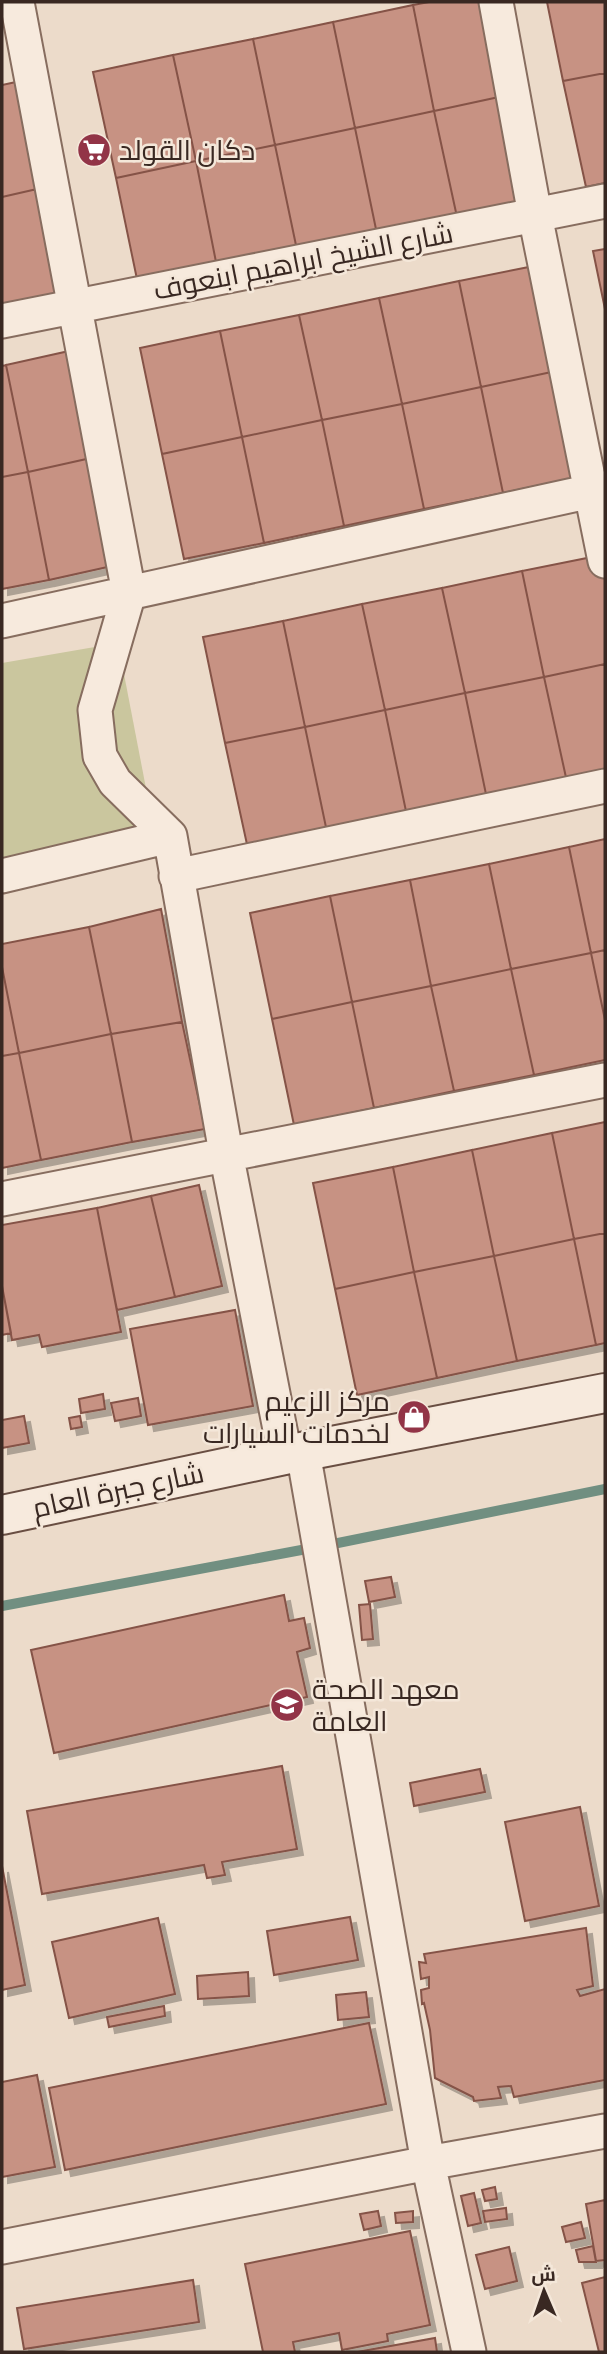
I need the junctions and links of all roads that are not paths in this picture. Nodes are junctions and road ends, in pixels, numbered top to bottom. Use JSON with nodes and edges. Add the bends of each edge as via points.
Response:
{"nodes":[{"id":1,"x":17,"y":2,"type":"edge"},
{"id":2,"x":496,"y":2,"type":"edge"},
{"id":3,"x":605,"y":201,"type":"edge"},
{"id":4,"x":536,"y":215,"type":"junction"},
{"id":5,"x":76,"y":307,"type":"junction"},
{"id":6,"x":2,"y":321,"type":"edge"},
{"id":7,"x":598,"y":490,"type":"edge"},
{"id":8,"x":605,"y":561,"type":"edge"},
{"id":9,"x":129,"y":593,"type":"junction"},
{"id":10,"x":2,"y":621,"type":"edge"},
{"id":11,"x":605,"y":786,"type":"edge"},
{"id":12,"x":170,"y":836,"type":"junction"},
{"id":13,"x":2,"y":876,"type":"edge"},
{"id":14,"x":176,"y":876,"type":"junction"},
{"id":15,"x":605,"y":1080,"type":"edge"},
{"id":16,"x":226,"y":1153,"type":"junction"},
{"id":17,"x":2,"y":1199,"type":"edge"},
{"id":18,"x":605,"y":1393,"type":"edge"},
{"id":19,"x":294,"y":1454,"type":"junction"},
{"id":20,"x":2,"y":1514,"type":"edge"},
{"id":21,"x":605,"y":2131,"type":"edge"},
{"id":22,"x":428,"y":2163,"type":"junction"},
{"id":23,"x":2,"y":2247,"type":"edge"},
{"id":24,"x":469,"y":2352,"type":"edge"}],
"edges":[{"from":1,"to":5,"type":"street"},
{"from":2,"to":4,"type":"street"},
{"from":3,"to":4,"type":"street","name":"شارع الشيخ ابراهيم ابنعوف"},
{"from":4,"to":5,"type":"street","name":"شارع الشيخ ابراهيم ابنعوف"},
{"from":4,"to":7,"type":"street"},
{"from":5,"to":6,"type":"street","name":"شارع الشيخ ابراهيم ابنعوف"},
{"from":5,"to":9,"type":"street"},
{"from":7,"to":8,"type":"street"},
{"from":7,"to":9,"type":"street"},
{"from":9,"to":10,"type":"street"},
{"from":9,"to":12,"type":"street","via":[[95,710],[100,756],[115,782]]},
{"from":11,"to":14,"type":"street"},
{"from":12,"to":13,"type":"street"},
{"from":12,"to":14,"type":"street"},
{"from":14,"to":16,"type":"street"},
{"from":15,"to":16,"type":"street"},
{"from":16,"to":17,"type":"street"},
{"from":16,"to":19,"type":"street"},
{"from":18,"to":19,"type":"main road","name":"شارع جبرة العام"},
{"from":19,"to":20,"type":"main road","name":"شارع جبرة العام"},
{"from":19,"to":22,"type":"street"},
{"from":21,"to":22,"type":"street"},
{"from":22,"to":23,"type":"street"},
{"from":22,"to":24,"type":"street"}]}
